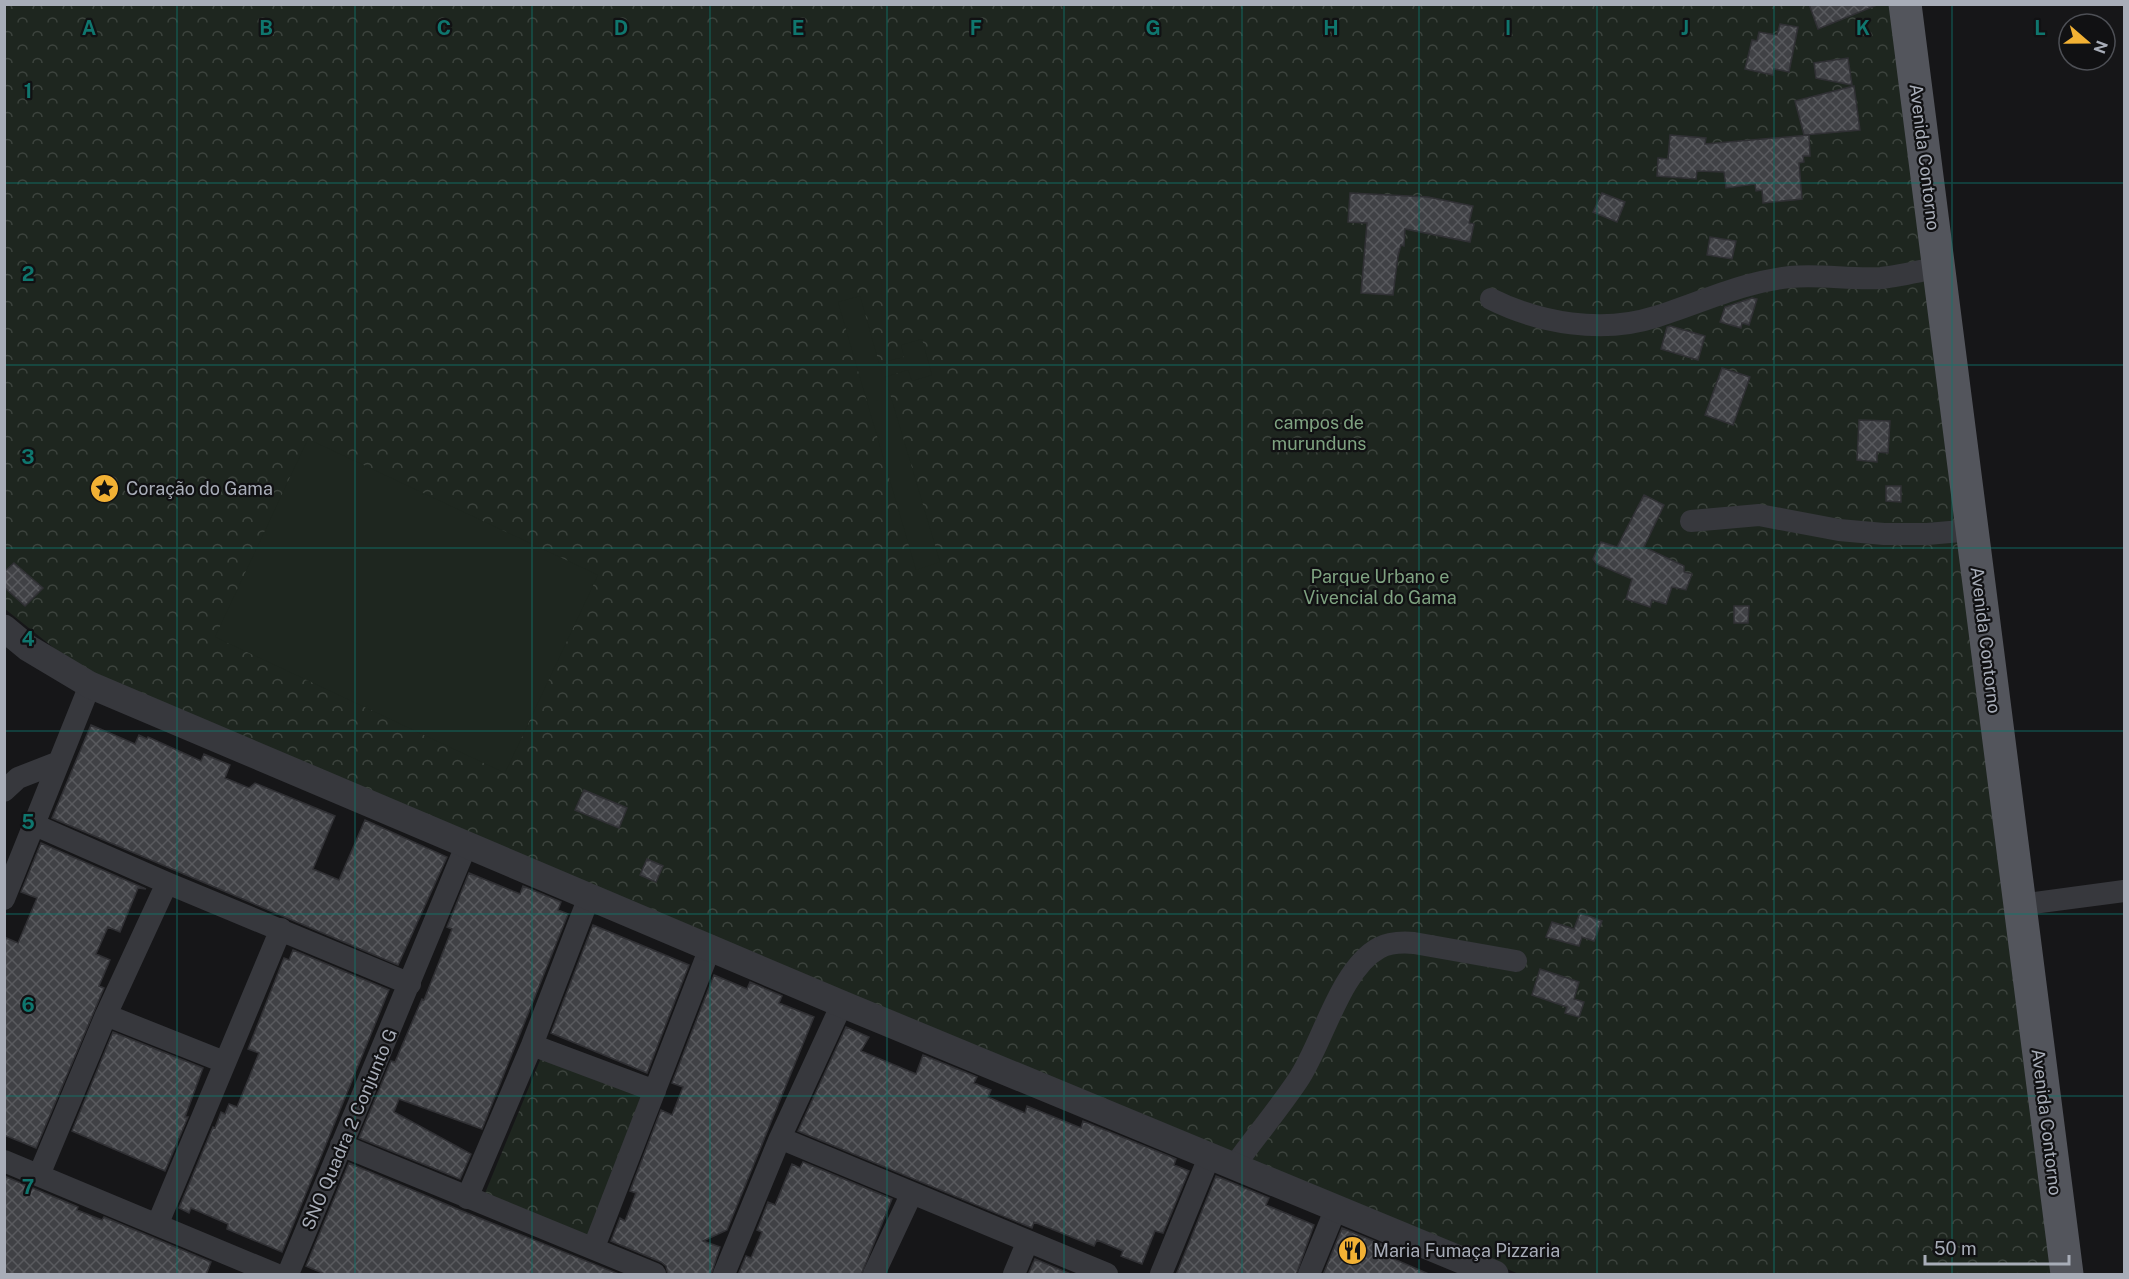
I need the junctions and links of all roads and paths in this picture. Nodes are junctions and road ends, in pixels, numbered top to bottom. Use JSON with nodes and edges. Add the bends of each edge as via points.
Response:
{"nodes":[{"id":1,"x":1905,"y":4,"type":"edge"},
{"id":2,"x":1939,"y":267,"type":"junction"},
{"id":3,"x":1491,"y":299,"type":"dead end"},
{"id":4,"x":1691,"y":521,"type":"dead end"},
{"id":5,"x":1972,"y":530,"type":"junction"},
{"id":6,"x":4,"y":627,"type":"edge"},
{"id":7,"x":90,"y":685,"type":"junction"},
{"id":8,"x":59,"y":762,"type":"junction"},
{"id":9,"x":4,"y":791,"type":"edge"},
{"id":10,"x":35,"y":825,"type":"junction"},
{"id":11,"x":466,"y":846,"type":"junction"},
{"id":12,"x":167,"y":883,"type":"junction"},
{"id":13,"x":2124,"y":891,"type":"edge"},
{"id":14,"x":589,"y":897,"type":"junction"},
{"id":15,"x":4,"y":899,"type":"edge"},
{"id":16,"x":2019,"y":905,"type":"junction"},
{"id":17,"x":281,"y":929,"type":"junction"},
{"id":18,"x":710,"y":948,"type":"junction"},
{"id":19,"x":1516,"y":961,"type":"dead end"},
{"id":20,"x":410,"y":984,"type":"junction"},
{"id":21,"x":842,"y":1004,"type":"junction"},
{"id":22,"x":106,"y":1015,"type":"junction"},
{"id":23,"x":532,"y":1045,"type":"junction"},
{"id":24,"x":224,"y":1062,"type":"junction"},
{"id":25,"x":655,"y":1091,"type":"junction"},
{"id":26,"x":780,"y":1138,"type":"junction"},
{"id":27,"x":341,"y":1144,"type":"junction"},
{"id":28,"x":1222,"y":1160,"type":"junction"},
{"id":29,"x":4,"y":1161,"type":"edge"},
{"id":30,"x":39,"y":1175,"type":"junction"},
{"id":31,"x":910,"y":1195,"type":"junction"},
{"id":32,"x":467,"y":1198,"type":"junction"},
{"id":33,"x":1336,"y":1208,"type":"junction"},
{"id":34,"x":158,"y":1223,"type":"junction"},
{"id":35,"x":1027,"y":1243,"type":"junction"},
{"id":36,"x":594,"y":1247,"type":"junction"},
{"id":37,"x":1453,"y":1267,"type":"edge"},
{"id":38,"x":275,"y":1275,"type":"edge"},
{"id":39,"x":288,"y":1275,"type":"edge"},
{"id":40,"x":655,"y":1275,"type":"edge"},
{"id":41,"x":724,"y":1275,"type":"edge"},
{"id":42,"x":874,"y":1275,"type":"edge"},
{"id":43,"x":1014,"y":1275,"type":"edge"},
{"id":44,"x":1107,"y":1275,"type":"edge"},
{"id":45,"x":1161,"y":1275,"type":"edge"},
{"id":46,"x":1309,"y":1275,"type":"edge"},
{"id":47,"x":1495,"y":1275,"type":"edge"},
{"id":48,"x":2067,"y":1275,"type":"edge"}],
"edges":[{"from":1,"to":2,"type":"main road","name":"Avenida Contorno"},
{"from":2,"to":3,"type":"street","via":[[1880,278],[1789,277],[1732,289],[1653,318],[1615,324],[1551,320]]},
{"from":2,"to":5,"type":"main road","name":"Avenida Contorno"},
{"from":4,"to":5,"type":"street","via":[[1759,516],[1884,534]]},
{"from":5,"to":16,"type":"main road","name":"Avenida Contorno"},
{"from":6,"to":7,"type":"street","via":[[28,648]]},
{"from":7,"to":8,"type":"street"},
{"from":7,"to":11,"type":"street"},
{"from":8,"to":9,"type":"street","via":[[18,778]]},
{"from":8,"to":10,"type":"street"},
{"from":10,"to":12,"type":"street"},
{"from":10,"to":15,"type":"street"},
{"from":11,"to":14,"type":"street"},
{"from":11,"to":20,"type":"street","name":"SNO Quadra 2 Conjunto G"},
{"from":12,"to":17,"type":"street"},
{"from":12,"to":22,"type":"street"},
{"from":13,"to":16,"type":"street"},
{"from":14,"to":18,"type":"street"},
{"from":14,"to":23,"type":"street"},
{"from":16,"to":48,"type":"main road","name":"Avenida Contorno"},
{"from":17,"to":20,"type":"street"},
{"from":17,"to":24,"type":"street"},
{"from":18,"to":21,"type":"street"},
{"from":18,"to":25,"type":"street"},
{"from":19,"to":28,"type":"street","via":[[1414,943],[1398,942],[1377,949],[1351,978],[1299,1080]]},
{"from":20,"to":27,"type":"street","name":"SNO Quadra 2 Conjunto G"},
{"from":21,"to":26,"type":"street"},
{"from":21,"to":28,"type":"street"},
{"from":22,"to":24,"type":"street"},
{"from":22,"to":30,"type":"street"},
{"from":23,"to":25,"type":"street"},
{"from":23,"to":32,"type":"street"},
{"from":24,"to":34,"type":"street"},
{"from":25,"to":36,"type":"street"},
{"from":26,"to":31,"type":"street"},
{"from":26,"to":41,"type":"street"},
{"from":27,"to":32,"type":"street"},
{"from":27,"to":39,"type":"street","name":"SNO Quadra 2 Conjunto G"},
{"from":28,"to":33,"type":"street"},
{"from":28,"to":45,"type":"street"},
{"from":29,"to":30,"type":"street"},
{"from":30,"to":34,"type":"street"},
{"from":31,"to":35,"type":"street"},
{"from":31,"to":42,"type":"street"},
{"from":32,"to":36,"type":"street"},
{"from":33,"to":37,"type":"street"},
{"from":33,"to":46,"type":"street"},
{"from":34,"to":38,"type":"street"},
{"from":35,"to":43,"type":"street"},
{"from":35,"to":44,"type":"street"},
{"from":36,"to":40,"type":"street"},
{"from":37,"to":47,"type":"street"}]}
